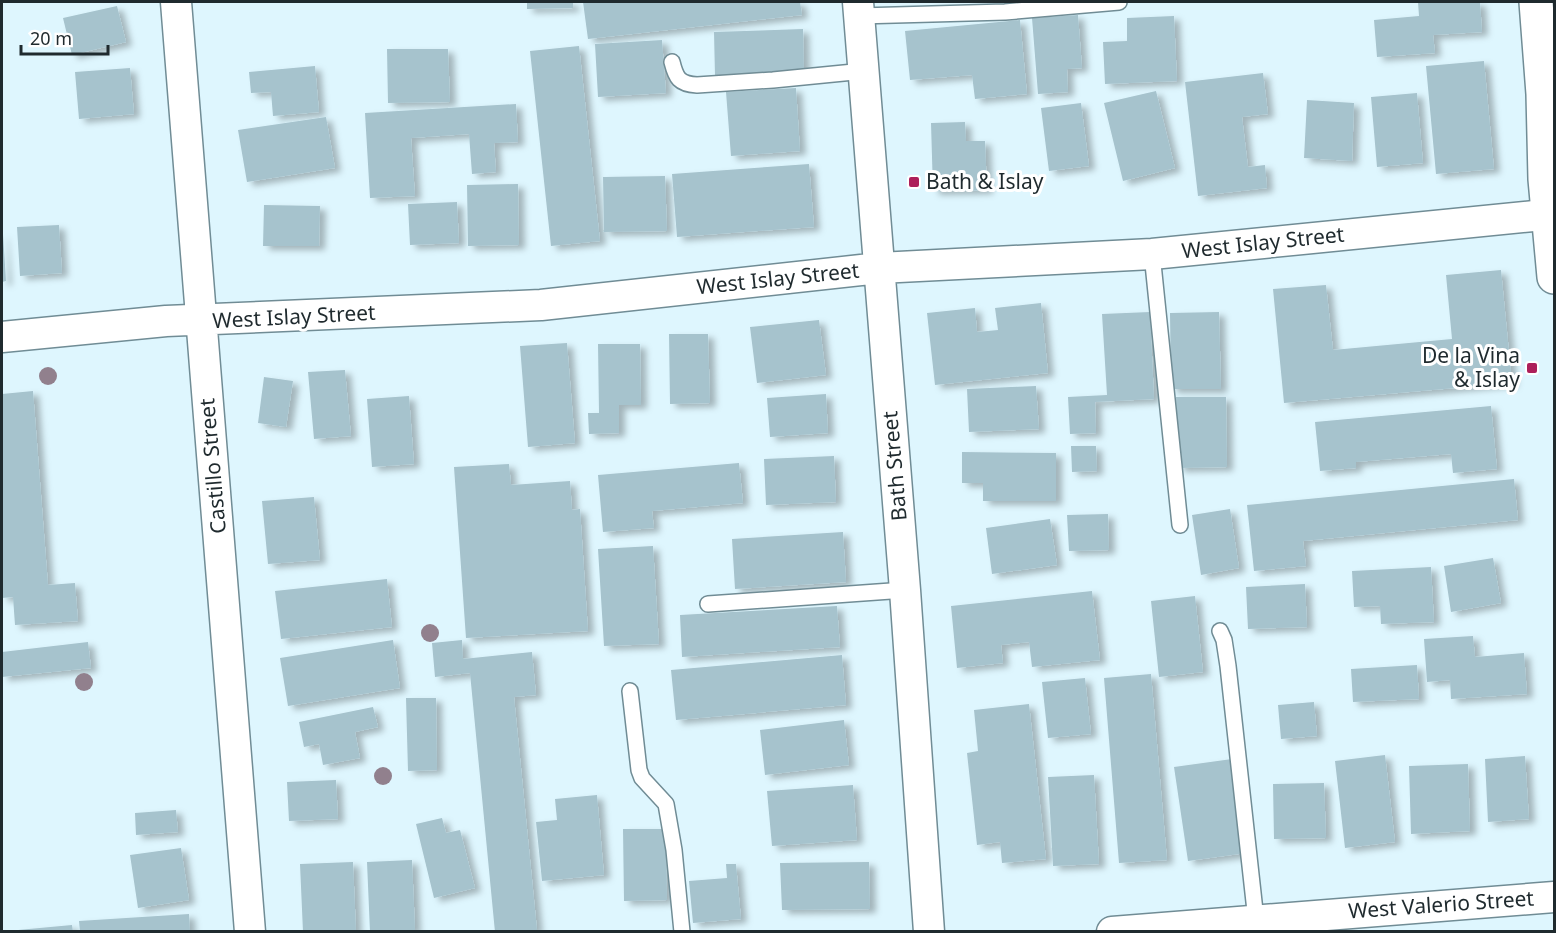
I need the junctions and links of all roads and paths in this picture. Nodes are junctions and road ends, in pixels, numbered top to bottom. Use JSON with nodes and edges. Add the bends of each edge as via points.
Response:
{"nodes":[{"id":1,"x":176,"y":2,"type":"edge"},
{"id":2,"x":1119,"y":2,"type":"edge"},
{"id":3,"x":1542,"y":8,"type":"edge"},
{"id":4,"x":859,"y":9,"type":"edge"},
{"id":5,"x":672,"y":62,"type":"dead end"},
{"id":6,"x":864,"y":71,"type":"junction"},
{"id":7,"x":1552,"y":214,"type":"edge"},
{"id":8,"x":1152,"y":254,"type":"junction"},
{"id":9,"x":879,"y":268,"type":"junction"},
{"id":10,"x":1554,"y":277,"type":"edge"},
{"id":11,"x":201,"y":321,"type":"junction"},
{"id":12,"x":2,"y":337,"type":"edge"},
{"id":13,"x":1180,"y":525,"type":"dead end"},
{"id":14,"x":905,"y":590,"type":"junction"},
{"id":15,"x":708,"y":604,"type":"dead end"},
{"id":16,"x":1220,"y":630,"type":"dead end"},
{"id":17,"x":630,"y":691,"type":"dead end"},
{"id":18,"x":1554,"y":897,"type":"edge"},
{"id":19,"x":1256,"y":920,"type":"junction"},
{"id":20,"x":250,"y":932,"type":"edge"},
{"id":21,"x":682,"y":932,"type":"edge"},
{"id":22,"x":929,"y":932,"type":"edge"},
{"id":23,"x":1112,"y":932,"type":"edge"}],
"edges":[{"from":1,"to":11,"type":"street","name":"Castillo Street"},
{"from":2,"to":4,"type":"lane","via":[[1005,12]]},
{"from":3,"to":7,"type":"street","via":[[1545,179]]},
{"from":4,"to":6,"type":"street","name":"Bath Street"},
{"from":5,"to":6,"type":"lane","via":[[680,80],[697,85]]},
{"from":6,"to":9,"type":"street","name":"Bath Street"},
{"from":7,"to":8,"type":"street","name":"West Islay Street"},
{"from":7,"to":10,"type":"street"},
{"from":8,"to":9,"type":"street","name":"West Islay Street"},
{"from":8,"to":13,"type":"lane"},
{"from":9,"to":11,"type":"street","name":"West Islay Street","via":[[541,305]]},
{"from":9,"to":14,"type":"street","name":"Bath Street"},
{"from":11,"to":12,"type":"street","name":"West Islay Street"},
{"from":11,"to":20,"type":"street","name":"Castillo Street"},
{"from":14,"to":15,"type":"lane"},
{"from":14,"to":22,"type":"street","name":"Bath Street"},
{"from":16,"to":19,"type":"lane","via":[[1228,666]]},
{"from":17,"to":21,"type":"lane","via":[[639,770],[666,804]]},
{"from":18,"to":19,"type":"street","name":"West Valerio Street"},
{"from":19,"to":23,"type":"street","name":"West Valerio Street"}]}
